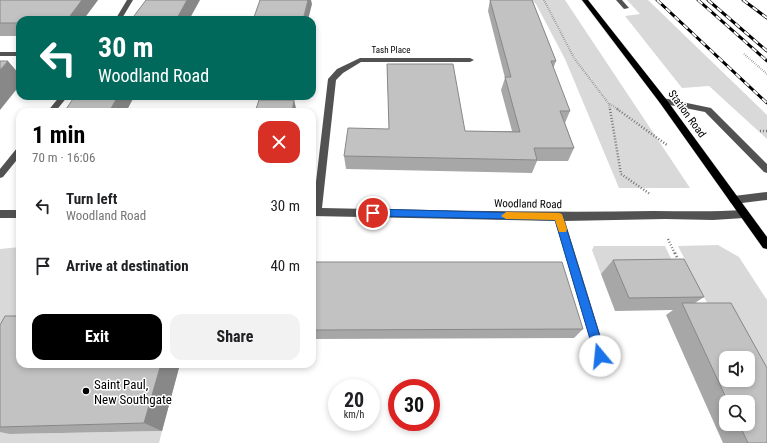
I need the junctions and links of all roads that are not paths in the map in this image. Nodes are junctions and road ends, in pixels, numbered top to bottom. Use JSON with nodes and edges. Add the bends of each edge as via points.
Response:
{"nodes":[{"id":1,"x":130,"y":0,"type":"edge"},
{"id":2,"x":585,"y":0,"type":"edge"},
{"id":3,"x":619,"y":0,"type":"edge"},
{"id":4,"x":626,"y":8,"type":"dead end"},
{"id":5,"x":120,"y":16,"type":"edge"},
{"id":6,"x":0,"y":54,"type":"edge"},
{"id":7,"x":16,"y":54,"type":"edge"},
{"id":8,"x":470,"y":60,"type":"dead end"},
{"id":9,"x":61,"y":100,"type":"edge"},
{"id":10,"x":663,"y":101,"type":"junction"},
{"id":11,"x":54,"y":108,"type":"edge"},
{"id":12,"x":16,"y":155,"type":"edge"},
{"id":13,"x":767,"y":170,"type":"edge"},
{"id":14,"x":0,"y":175,"type":"edge"},
{"id":15,"x":767,"y":196,"type":"edge"},
{"id":16,"x":316,"y":197,"type":"edge"},
{"id":17,"x":734,"y":200,"type":"junction"},
{"id":18,"x":316,"y":212,"type":"edge"},
{"id":19,"x":0,"y":214,"type":"edge"},
{"id":20,"x":16,"y":214,"type":"edge"},
{"id":21,"x":744,"y":214,"type":"junction"},
{"id":22,"x":559,"y":217,"type":"junction"},
{"id":23,"x":767,"y":245,"type":"edge"},
{"id":24,"x":605,"y":370,"type":"dead end"}],
"edges":[{"from":1,"to":5,"type":"street"},
{"from":2,"to":10,"type":"main road","name":"Station Road"},
{"from":3,"to":4,"type":"street"},
{"from":6,"to":7,"type":"street"},
{"from":8,"to":16,"type":"street","name":"Tash Place","via":[[360,60],[340,71],[332,79]]},
{"from":9,"to":11,"type":"street"},
{"from":10,"to":13,"type":"street","via":[[708,110]]},
{"from":10,"to":17,"type":"main road","name":"Station Road"},
{"from":12,"to":14,"type":"street"},
{"from":15,"to":17,"type":"street"},
{"from":17,"to":21,"type":"main road","name":"Station Road"},
{"from":18,"to":22,"type":"street","name":"Woodland Road"},
{"from":19,"to":20,"type":"street"},
{"from":21,"to":22,"type":"street","name":"Woodland Road"},
{"from":21,"to":23,"type":"main road","name":"Station Road"},
{"from":22,"to":24,"type":"street"}]}
